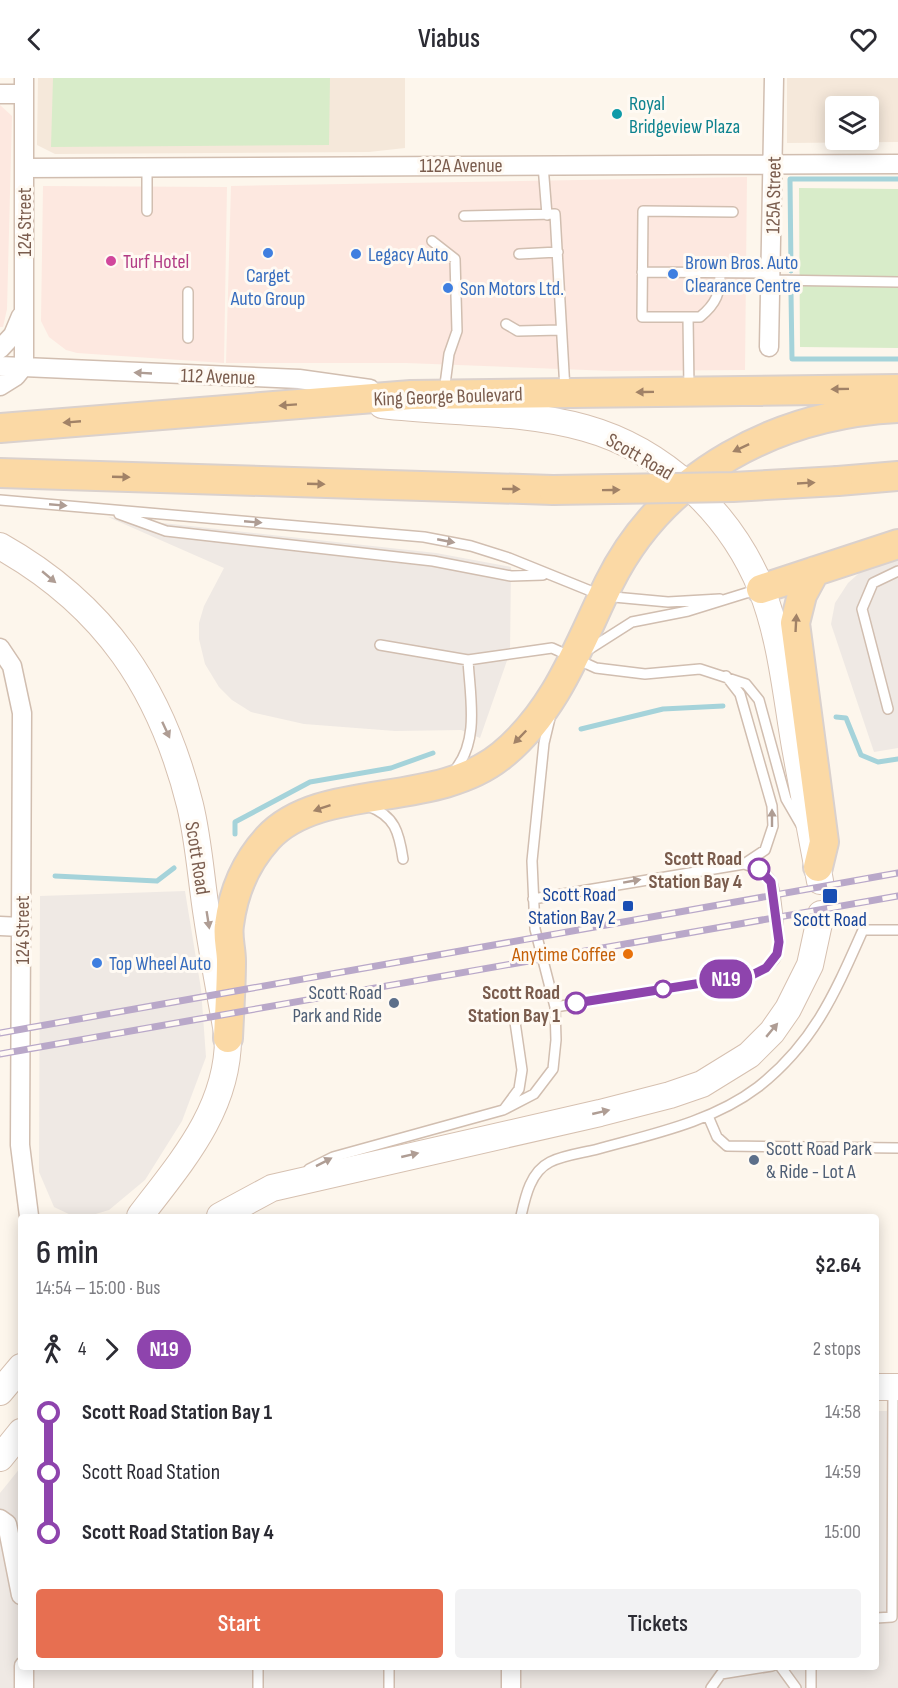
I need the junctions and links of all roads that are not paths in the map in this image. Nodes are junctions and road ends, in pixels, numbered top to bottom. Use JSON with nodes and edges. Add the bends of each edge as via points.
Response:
{"nodes":[{"id":1,"x":774,"y":78,"type":"edge"},
{"id":2,"x":24,"y":86,"type":"edge"},
{"id":3,"x":0,"y":94,"type":"edge"},
{"id":4,"x":774,"y":164,"type":"junction"},
{"id":5,"x":898,"y":164,"type":"edge"},
{"id":6,"x":543,"y":165,"type":"junction"},
{"id":7,"x":147,"y":167,"type":"junction"},
{"id":8,"x":24,"y":168,"type":"junction"},
{"id":9,"x":147,"y":211,"type":"dead end"},
{"id":10,"x":733,"y":212,"type":"dead end"},
{"id":11,"x":547,"y":215,"type":"junction"},
{"id":12,"x":464,"y":216,"type":"dead end"},
{"id":13,"x":432,"y":241,"type":"dead end"},
{"id":14,"x":558,"y":252,"type":"junction"},
{"id":15,"x":519,"y":254,"type":"dead end"},
{"id":16,"x":642,"y":272,"type":"junction"},
{"id":17,"x":720,"y":273,"type":"junction"},
{"id":18,"x":771,"y":277,"type":"junction"},
{"id":19,"x":898,"y":282,"type":"edge"},
{"id":20,"x":188,"y":292,"type":"dead end"},
{"id":21,"x":23,"y":304,"type":"junction"},
{"id":22,"x":688,"y":317,"type":"junction"},
{"id":23,"x":506,"y":324,"type":"dead end"},
{"id":24,"x":561,"y":330,"type":"junction"},
{"id":25,"x":188,"y":338,"type":"dead end"},
{"id":26,"x":769,"y":347,"type":"dead end"},
{"id":27,"x":0,"y":350,"type":"edge"},
{"id":28,"x":0,"y":366,"type":"edge"},
{"id":29,"x":24,"y":366,"type":"junction"},
{"id":30,"x":0,"y":386,"type":"edge"},
{"id":31,"x":898,"y":388,"type":"edge"},
{"id":32,"x":689,"y":391,"type":"junction"},
{"id":33,"x":565,"y":393,"type":"junction"},
{"id":34,"x":444,"y":394,"type":"junction"},
{"id":35,"x":411,"y":395,"type":"junction"},
{"id":36,"x":346,"y":401,"type":"junction"},
{"id":37,"x":898,"y":408,"type":"edge"},
{"id":38,"x":0,"y":428,"type":"edge"},
{"id":39,"x":0,"y":473,"type":"edge"},
{"id":40,"x":898,"y":476,"type":"edge"},
{"id":41,"x":687,"y":484,"type":"junction"},
{"id":42,"x":0,"y":500,"type":"edge"},
{"id":43,"x":105,"y":509,"type":"junction"},
{"id":44,"x":898,"y":544,"type":"edge"},
{"id":45,"x":0,"y":546,"type":"edge"},
{"id":46,"x":815,"y":571,"type":"junction"},
{"id":47,"x":898,"y":572,"type":"edge"},
{"id":48,"x":548,"y":575,"type":"junction"},
{"id":49,"x":761,"y":589,"type":"junction"},
{"id":50,"x":603,"y":596,"type":"junction"},
{"id":51,"x":720,"y":599,"type":"junction"},
{"id":52,"x":381,"y":645,"type":"dead end"},
{"id":53,"x":0,"y":648,"type":"edge"},
{"id":54,"x":468,"y":660,"type":"junction"},
{"id":55,"x":574,"y":660,"type":"junction"},
{"id":56,"x":726,"y":675,"type":"junction"},
{"id":57,"x":558,"y":692,"type":"junction"},
{"id":58,"x":888,"y":709,"type":"dead end"},
{"id":59,"x":441,"y":786,"type":"junction"},
{"id":60,"x":353,"y":800,"type":"junction"},
{"id":61,"x":403,"y":859,"type":"dead end"},
{"id":62,"x":744,"y":864,"type":"junction"},
{"id":63,"x":818,"y":866,"type":"junction"},
{"id":64,"x":533,"y":898,"type":"junction"},
{"id":65,"x":821,"y":914,"type":"dead end"},
{"id":66,"x":0,"y":926,"type":"edge"},
{"id":67,"x":21,"y":927,"type":"junction"},
{"id":68,"x":898,"y":930,"type":"edge"},
{"id":69,"x":555,"y":1006,"type":"junction"},
{"id":70,"x":515,"y":1022,"type":"dead end"},
{"id":71,"x":228,"y":1038,"type":"junction"},
{"id":72,"x":503,"y":1110,"type":"junction"},
{"id":73,"x":708,"y":1116,"type":"junction"},
{"id":74,"x":898,"y":1148,"type":"edge"},
{"id":75,"x":272,"y":1188,"type":"junction"},
{"id":76,"x":29,"y":1214,"type":"edge"},
{"id":77,"x":139,"y":1214,"type":"edge"},
{"id":78,"x":224,"y":1214,"type":"edge"},
{"id":79,"x":521,"y":1214,"type":"edge"},
{"id":80,"x":18,"y":1371,"type":"edge"},
{"id":81,"x":889,"y":1387,"type":"edge"},
{"id":82,"x":0,"y":1392,"type":"edge"},
{"id":83,"x":18,"y":1436,"type":"edge"},
{"id":84,"x":0,"y":1458,"type":"edge"},
{"id":85,"x":0,"y":1519,"type":"edge"},
{"id":86,"x":18,"y":1580,"type":"edge"},
{"id":87,"x":879,"y":1618,"type":"edge"},
{"id":88,"x":24,"y":1670,"type":"edge"},
{"id":89,"x":258,"y":1670,"type":"edge"},
{"id":90,"x":389,"y":1670,"type":"edge"},
{"id":91,"x":511,"y":1670,"type":"edge"},
{"id":92,"x":746,"y":1670,"type":"edge"},
{"id":93,"x":783,"y":1670,"type":"edge"},
{"id":94,"x":811,"y":1670,"type":"edge"},
{"id":95,"x":24,"y":1688,"type":"edge"},
{"id":96,"x":258,"y":1688,"type":"edge"},
{"id":97,"x":389,"y":1688,"type":"edge"},
{"id":98,"x":511,"y":1688,"type":"edge"},
{"id":99,"x":711,"y":1688,"type":"edge"},
{"id":100,"x":796,"y":1688,"type":"edge"},
{"id":101,"x":812,"y":1688,"type":"edge"}],
"edges":[{"from":1,"to":4,"type":"street","name":"125A Street"},
{"from":2,"to":3,"type":"street"},
{"from":2,"to":8,"type":"street","name":"124 Street"},
{"from":4,"to":5,"type":"street","name":"112A Avenue"},
{"from":4,"to":6,"type":"street","name":"112A Avenue"},
{"from":4,"to":18,"type":"street","name":"125A Street"},
{"from":6,"to":7,"type":"street","name":"112A Avenue"},
{"from":6,"to":11,"type":"lane"},
{"from":7,"to":8,"type":"street","name":"112A Avenue"},
{"from":7,"to":9,"type":"lane"},
{"from":8,"to":21,"type":"street","name":"124 Street"},
{"from":10,"to":16,"type":"lane","via":[[643,211]]},
{"from":11,"to":12,"type":"lane"},
{"from":11,"to":14,"type":"lane","via":[[555,214]]},
{"from":13,"to":34,"type":"lane","via":[[455,259],[457,331],[449,354]]},
{"from":14,"to":15,"type":"lane"},
{"from":14,"to":24,"type":"lane"},
{"from":16,"to":17,"type":"lane"},
{"from":16,"to":22,"type":"lane","via":[[642,317]]},
{"from":17,"to":18,"type":"lane"},
{"from":17,"to":22,"type":"lane","via":[[719,295],[714,304],[700,317]]},
{"from":18,"to":19,"type":"lane"},
{"from":18,"to":26,"type":"street","name":"125A Street"},
{"from":20,"to":25,"type":"lane"},
{"from":21,"to":27,"type":"street","via":[[17,328]]},
{"from":21,"to":29,"type":"street","name":"124 Street"},
{"from":22,"to":32,"type":"lane"},
{"from":23,"to":24,"type":"lane","via":[[518,331]]},
{"from":24,"to":33,"type":"lane"},
{"from":28,"to":29,"type":"street","name":"112 Avenue"},
{"from":29,"to":30,"type":"street"},
{"from":35,"to":29,"type":"street","name":"112 Avenue","one_way":true,"via":[[299,379]]},
{"from":31,"to":32,"type":"main road","name":"King George Boulevard","one_way":true},
{"from":32,"to":33,"type":"main road","name":"King George Boulevard","one_way":true},
{"from":33,"to":34,"type":"main road","name":"King George Boulevard"},
{"from":34,"to":35,"type":"main road","name":"King George Boulevard"},
{"from":35,"to":36,"type":"main road","name":"King George Boulevard"},
{"from":36,"to":38,"type":"main road","name":"King George Boulevard","one_way":true},
{"from":36,"to":41,"type":"main road","name":"Scott Road","via":[[514,416],[587,429],[633,447]]},
{"from":37,"to":41,"type":"main road","one_way":true,"via":[[805,422],[729,454]]},
{"from":39,"to":40,"type":"main road","one_way":true,"bridge":true,"via":[[553,490],[711,488]]},
{"from":41,"to":49,"type":"main road","name":"Scott Road","via":[[734,538]]},
{"from":41,"to":50,"type":"main road","via":[[649,522]]},
{"from":42,"to":43,"type":"lane","one_way":true},
{"from":43,"to":48,"type":"lane","via":[[166,531],[433,561],[511,576]]},
{"from":43,"to":48,"type":"lane","one_way":true,"via":[[424,537],[471,546]]},
{"from":44,"to":46,"type":"main road"},
{"from":45,"to":71,"type":"main road","name":"Scott Road","one_way":true,"via":[[38,568],[84,606],[142,679],[173,746],[199,848]]},
{"from":46,"to":49,"type":"main road"},
{"from":63,"to":46,"type":"main road","one_way":true,"via":[[824,842],[795,631],[797,608]]},
{"from":47,"to":58,"type":"lane","via":[[873,583],[862,609]]},
{"from":48,"to":50,"type":"lane"},
{"from":49,"to":51,"type":"lane"},
{"from":49,"to":63,"type":"main road","name":"Scott Road","via":[[783,674]]},
{"from":50,"to":51,"type":"lane","via":[[668,602]]},
{"from":50,"to":55,"type":"main road"},
{"from":51,"to":55,"type":"lane","via":[[688,611],[632,622]]},
{"from":52,"to":54,"type":"lane"},
{"from":53,"to":67,"type":"street","name":"124 Street","via":[[12,666],[22,713]]},
{"from":54,"to":55,"type":"lane","via":[[552,648]]},
{"from":54,"to":59,"type":"lane","via":[[472,732],[460,764]]},
{"from":55,"to":56,"type":"lane","via":[[596,668],[645,674],[700,669]]},
{"from":55,"to":57,"type":"main road"},
{"from":62,"to":56,"type":"lane","one_way":true,"via":[[765,850],[773,826],[772,806],[740,694]]},
{"from":56,"to":63,"type":"lane","via":[[746,684],[759,700],[786,799]]},
{"from":57,"to":59,"type":"main road","one_way":true,"via":[[502,755],[468,777]]},
{"from":57,"to":64,"type":"lane","via":[[544,743],[532,861]]},
{"from":59,"to":60,"type":"main road"},
{"from":60,"to":61,"type":"lane","via":[[392,820]]},
{"from":60,"to":71,"type":"main road","one_way":true,"via":[[294,820],[270,836],[251,860],[236,890],[228,927]]},
{"from":64,"to":62,"type":"lane","one_way":true},
{"from":62,"to":69,"type":"lane","via":[[759,869],[771,882],[779,942],[777,954],[766,968],[752,975]]},
{"from":64,"to":69,"type":"lane","via":[[536,929]]},
{"from":75,"to":65,"type":"main road","one_way":true,"via":[[600,1113],[702,1084],[749,1055],[789,1009],[810,965]]},
{"from":66,"to":67,"type":"street"},
{"from":67,"to":76,"type":"street","name":"124 Street","via":[[20,1145]]},
{"from":68,"to":73,"type":"lane","via":[[863,930],[834,994],[802,1047],[757,1088]]},
{"from":69,"to":72,"type":"lane","via":[[553,1069],[534,1094]]},
{"from":70,"to":72,"type":"lane","via":[[522,1070],[519,1089]]},
{"from":71,"to":77,"type":"main road","name":"Scott Road","via":[[228,1062],[214,1109],[195,1143]]},
{"from":75,"to":72,"type":"lane","one_way":true,"via":[[333,1157]]},
{"from":73,"to":74,"type":"lane","via":[[717,1137],[727,1146]]},
{"from":73,"to":79,"type":"lane","via":[[548,1162],[527,1190]]},
{"from":75,"to":78,"type":"main road"},
{"from":80,"to":82,"type":"main road"},
{"from":81,"to":87,"type":"lane","via":[[892,1617]]},
{"from":83,"to":84,"type":"main road"},
{"from":85,"to":86,"type":"street","via":[[7,1524]]},
{"from":88,"to":95,"type":"street"},
{"from":89,"to":96,"type":"lane"},
{"from":90,"to":97,"type":"lane"},
{"from":91,"to":98,"type":"street"},
{"from":92,"to":99,"type":"lane","via":[[721,1674]]},
{"from":93,"to":100,"type":"lane"},
{"from":94,"to":101,"type":"lane"}]}
